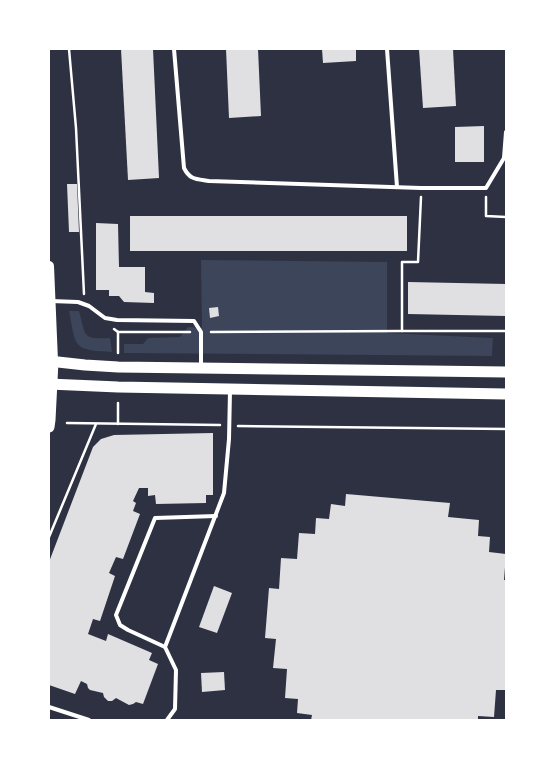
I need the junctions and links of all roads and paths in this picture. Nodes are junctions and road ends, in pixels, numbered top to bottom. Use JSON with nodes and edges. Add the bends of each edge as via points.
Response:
{"nodes":[{"id":1,"x":69,"y":49,"type":"edge"},
{"id":2,"x":174,"y":49,"type":"edge"},
{"id":3,"x":387,"y":49,"type":"edge"},
{"id":4,"x":506,"y":132,"type":"edge"},
{"id":5,"x":505,"y":158,"type":"edge"},
{"id":6,"x":398,"y":187,"type":"junction"},
{"id":7,"x":421,"y":188,"type":"junction"},
{"id":8,"x":486,"y":188,"type":"junction"},
{"id":9,"x":506,"y":217,"type":"edge"},
{"id":10,"x":49,"y":266,"type":"edge"},
{"id":11,"x":51,"y":301,"type":"junction"},
{"id":12,"x":84,"y":304,"type":"junction"},
{"id":13,"x":112,"y":328,"type":"dead end"},
{"id":14,"x":402,"y":331,"type":"junction"},
{"id":15,"x":506,"y":331,"type":"edge"},
{"id":16,"x":118,"y":332,"type":"junction"},
{"id":17,"x":201,"y":332,"type":"junction"},
{"id":18,"x":118,"y":353,"type":"dead end"},
{"id":19,"x":51,"y":361,"type":"edge"},
{"id":20,"x":202,"y":368,"type":"junction"},
{"id":21,"x":506,"y":372,"type":"edge"},
{"id":22,"x":51,"y":384,"type":"edge"},
{"id":23,"x":230,"y":389,"type":"junction"},
{"id":24,"x":506,"y":394,"type":"edge"},
{"id":25,"x":118,"y":404,"type":"dead end"},
{"id":26,"x":67,"y":423,"type":"dead end"},
{"id":27,"x":96,"y":424,"type":"junction"},
{"id":28,"x":118,"y":424,"type":"junction"},
{"id":29,"x":230,"y":425,"type":"junction"},
{"id":30,"x":49,"y":426,"type":"edge"},
{"id":31,"x":506,"y":430,"type":"edge"},
{"id":32,"x":216,"y":516,"type":"junction"},
{"id":33,"x":49,"y":537,"type":"edge"},
{"id":34,"x":165,"y":647,"type":"junction"},
{"id":35,"x":49,"y":708,"type":"edge"},
{"id":36,"x":89,"y":720,"type":"edge"},
{"id":37,"x":167,"y":720,"type":"edge"}],
"edges":[{"from":1,"to":12,"type":"path"},
{"from":2,"to":6,"type":"lane","via":[[184,168],[193,179]]},
{"from":3,"to":6,"type":"lane"},
{"from":4,"to":5,"type":"lane"},
{"from":5,"to":8,"type":"lane"},
{"from":6,"to":7,"type":"lane"},
{"from":7,"to":8,"type":"lane"},
{"from":7,"to":14,"type":"path","via":[[418,262],[402,262]]},
{"from":8,"to":9,"type":"path","via":[[486,216]]},
{"from":10,"to":11,"type":"main road"},
{"from":11,"to":12,"type":"lane"},
{"from":11,"to":19,"type":"main road"},
{"from":12,"to":17,"type":"lane","via":[[105,318],[117,320],[194,321]]},
{"from":13,"to":16,"type":"path"},
{"from":14,"to":15,"type":"path"},
{"from":14,"to":17,"type":"path"},
{"from":16,"to":17,"type":"path"},
{"from":16,"to":18,"type":"path"},
{"from":17,"to":20,"type":"lane"},
{"from":19,"to":20,"type":"main road","via":[[118,367]]},
{"from":19,"to":22,"type":"main road"},
{"from":20,"to":21,"type":"main road"},
{"from":22,"to":23,"type":"main road"},
{"from":22,"to":30,"type":"main road"},
{"from":23,"to":24,"type":"main road"},
{"from":23,"to":29,"type":"lane"},
{"from":25,"to":28,"type":"path"},
{"from":26,"to":27,"type":"path"},
{"from":27,"to":28,"type":"path"},
{"from":27,"to":33,"type":"path"},
{"from":28,"to":29,"type":"path"},
{"from":29,"to":31,"type":"path"},
{"from":29,"to":32,"type":"lane","via":[[224,493]]},
{"from":32,"to":34,"type":"lane"},
{"from":32,"to":34,"type":"lane","via":[[155,518],[116,615],[120,625]]},
{"from":34,"to":37,"type":"lane","via":[[176,670],[175,709]]},
{"from":35,"to":36,"type":"lane"}]}
